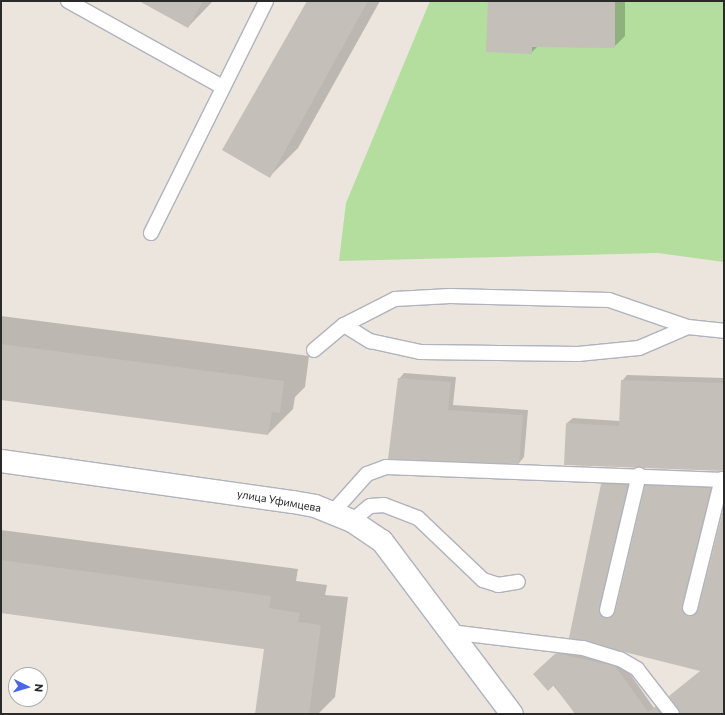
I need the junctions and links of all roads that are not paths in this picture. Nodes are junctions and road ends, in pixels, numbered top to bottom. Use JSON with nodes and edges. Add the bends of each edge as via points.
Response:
{"nodes":[{"id":1,"x":68,"y":1,"type":"edge"},
{"id":2,"x":266,"y":1,"type":"edge"},
{"id":3,"x":221,"y":86,"type":"junction"},
{"id":4,"x":151,"y":234,"type":"dead end"},
{"id":5,"x":344,"y":325,"type":"junction"},
{"id":6,"x":688,"y":327,"type":"junction"},
{"id":7,"x":724,"y":331,"type":"edge"},
{"id":8,"x":314,"y":350,"type":"dead end"},
{"id":9,"x":1,"y":461,"type":"edge"},
{"id":10,"x":639,"y":475,"type":"junction"},
{"id":11,"x":723,"y":480,"type":"edge"},
{"id":12,"x":333,"y":512,"type":"junction"},
{"id":13,"x":352,"y":521,"type":"junction"},
{"id":14,"x":518,"y":582,"type":"dead end"},
{"id":15,"x":690,"y":608,"type":"dead end"},
{"id":16,"x":607,"y":610,"type":"dead end"},
{"id":17,"x":450,"y":632,"type":"junction"},
{"id":18,"x":512,"y":714,"type":"edge"},
{"id":19,"x":672,"y":714,"type":"edge"}],
"edges":[{"from":1,"to":3,"type":"lane"},
{"from":2,"to":3,"type":"lane"},
{"from":3,"to":4,"type":"lane"},
{"from":5,"to":6,"type":"lane","via":[[370,341],[420,352],[570,354],[639,348]]},
{"from":5,"to":6,"type":"lane","via":[[395,299],[450,296],[609,300]]},
{"from":5,"to":8,"type":"lane"},
{"from":6,"to":7,"type":"lane"},
{"from":9,"to":12,"type":"street","name":"улица Уфимцева","via":[[293,502]]},
{"from":10,"to":11,"type":"lane"},
{"from":10,"to":12,"type":"lane","via":[[386,467],[367,474]]},
{"from":10,"to":16,"type":"lane"},
{"from":11,"to":15,"type":"lane"},
{"from":12,"to":13,"type":"street","name":"улица Уфимцева"},
{"from":13,"to":14,"type":"lane","via":[[370,506],[384,505],[418,518],[482,580],[498,585]]},
{"from":13,"to":17,"type":"street","name":"улица Уфимцева","via":[[382,541]]},
{"from":17,"to":18,"type":"street","name":"улица Уфимцева"},
{"from":17,"to":19,"type":"lane","via":[[583,648],[620,659],[637,669]]}]}
